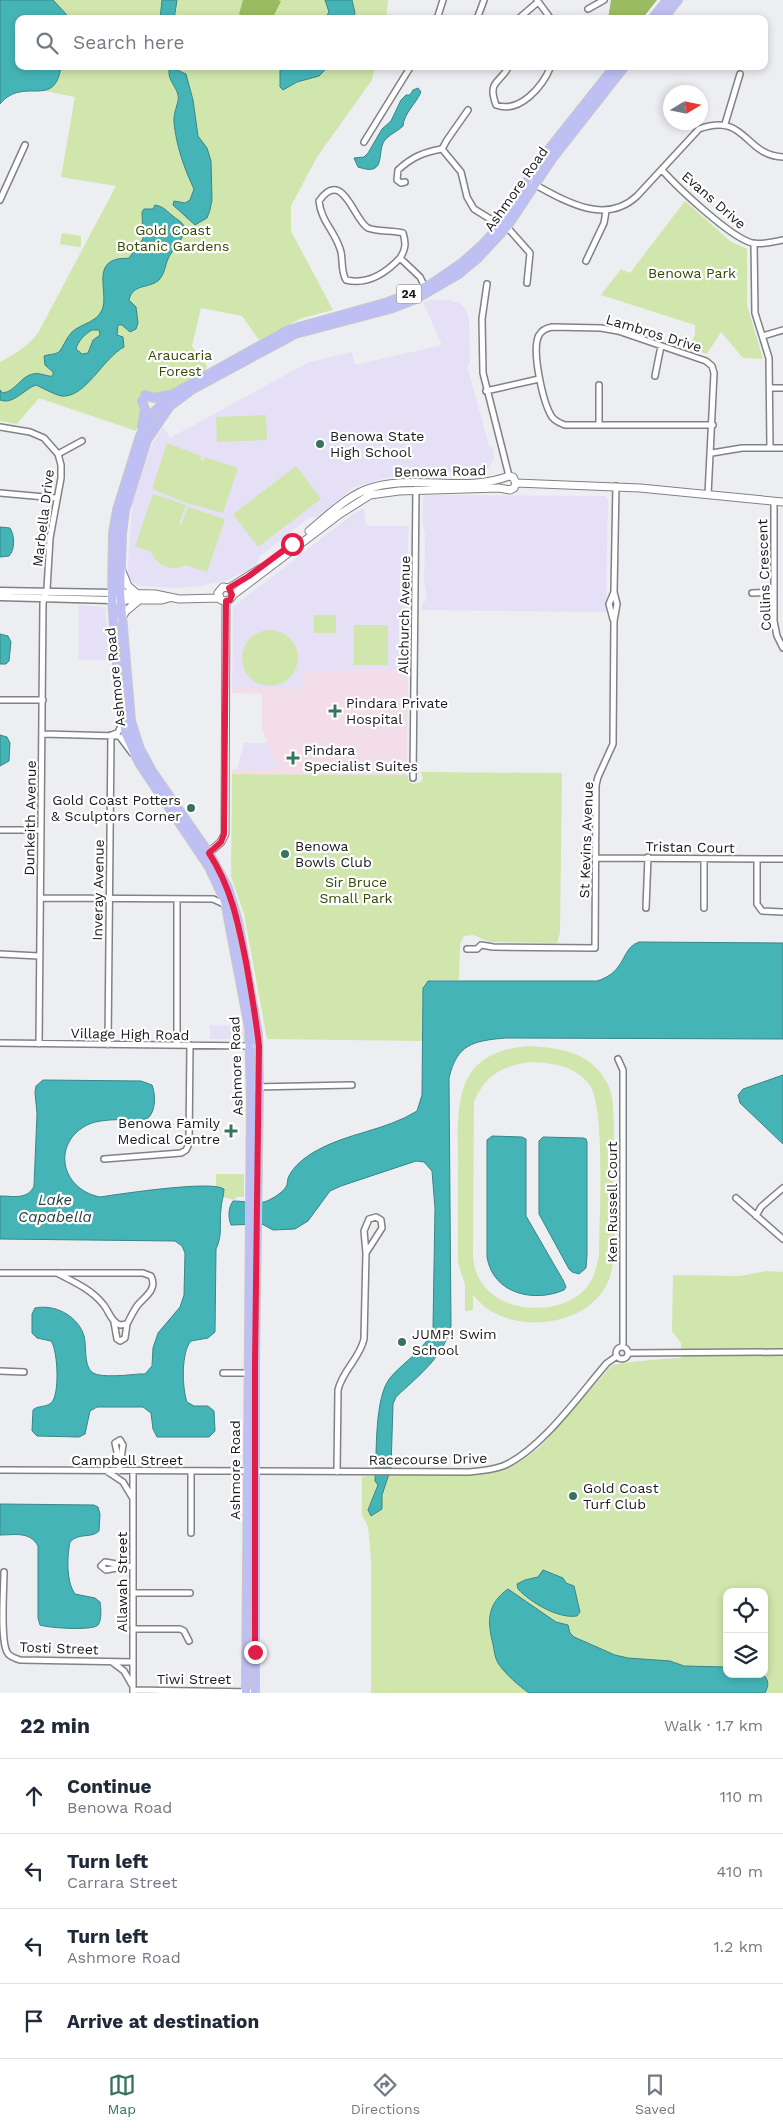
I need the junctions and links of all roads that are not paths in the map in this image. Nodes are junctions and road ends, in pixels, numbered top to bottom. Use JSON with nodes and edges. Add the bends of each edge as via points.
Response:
{"nodes":[{"id":1,"x":442,"y":0,"type":"edge"},
{"id":2,"x":484,"y":0,"type":"edge"},
{"id":3,"x":604,"y":0,"type":"edge"},
{"id":4,"x":667,"y":0,"type":"edge"},
{"id":5,"x":678,"y":0,"type":"edge"},
{"id":6,"x":537,"y":1,"type":"edge"},
{"id":7,"x":588,"y":9,"type":"dead end"},
{"id":8,"x":438,"y":15,"type":"edge"},
{"id":9,"x":478,"y":15,"type":"edge"},
{"id":10,"x":522,"y":15,"type":"edge"},
{"id":11,"x":548,"y":15,"type":"edge"},
{"id":12,"x":655,"y":15,"type":"edge"},
{"id":13,"x":666,"y":15,"type":"edge"},
{"id":14,"x":409,"y":70,"type":"edge"},
{"id":15,"x":506,"y":70,"type":"edge"},
{"id":16,"x":549,"y":70,"type":"edge"},
{"id":17,"x":611,"y":70,"type":"edge"},
{"id":18,"x":622,"y":70,"type":"edge"},
{"id":19,"x":740,"y":74,"type":"dead end"},
{"id":20,"x":468,"y":110,"type":"dead end"},
{"id":21,"x":725,"y":124,"type":"junction"},
{"id":22,"x":364,"y":142,"type":"dead end"},
{"id":23,"x":25,"y":145,"type":"dead end"},
{"id":24,"x":442,"y":149,"type":"junction"},
{"id":25,"x":783,"y":157,"type":"edge"},
{"id":26,"x":662,"y":170,"type":"junction"},
{"id":27,"x":405,"y":182,"type":"dead end"},
{"id":28,"x":531,"y":183,"type":"junction"},
{"id":29,"x":0,"y":200,"type":"edge"},
{"id":30,"x":606,"y":211,"type":"junction"},
{"id":31,"x":504,"y":226,"type":"junction"},
{"id":32,"x":783,"y":240,"type":"edge"},
{"id":33,"x":754,"y":244,"type":"junction"},
{"id":34,"x":400,"y":258,"type":"junction"},
{"id":35,"x":586,"y":261,"type":"dead end"},
{"id":36,"x":527,"y":283,"type":"dead end"},
{"id":37,"x":487,"y":284,"type":"dead end"},
{"id":38,"x":425,"y":287,"type":"junction"},
{"id":39,"x":783,"y":330,"type":"edge"},
{"id":40,"x":763,"y":336,"type":"junction"},
{"id":41,"x":661,"y":346,"type":"junction"},
{"id":42,"x":655,"y":376,"type":"dead end"},
{"id":43,"x":539,"y":380,"type":"junction"},
{"id":44,"x":599,"y":385,"type":"dead end"},
{"id":45,"x":770,"y":388,"type":"junction"},
{"id":46,"x":783,"y":388,"type":"edge"},
{"id":47,"x":486,"y":391,"type":"junction"},
{"id":48,"x":173,"y":394,"type":"junction"},
{"id":49,"x":600,"y":424,"type":"junction"},
{"id":50,"x":713,"y":425,"type":"junction"},
{"id":51,"x":0,"y":427,"type":"edge"},
{"id":52,"x":140,"y":436,"type":"junction"},
{"id":53,"x":82,"y":441,"type":"dead end"},
{"id":54,"x":770,"y":448,"type":"junction"},
{"id":55,"x":783,"y":448,"type":"edge"},
{"id":56,"x":712,"y":453,"type":"junction"},
{"id":57,"x":58,"y":454,"type":"junction"},
{"id":58,"x":506,"y":478,"type":"junction"},
{"id":59,"x":516,"y":483,"type":"junction"},
{"id":60,"x":416,"y":486,"type":"junction"},
{"id":61,"x":616,"y":486,"type":"junction"},
{"id":62,"x":506,"y":489,"type":"junction"},
{"id":63,"x":0,"y":493,"type":"edge"},
{"id":64,"x":708,"y":495,"type":"junction"},
{"id":65,"x":56,"y":498,"type":"junction"},
{"id":66,"x":774,"y":501,"type":"junction"},
{"id":67,"x":783,"y":502,"type":"edge"},
{"id":68,"x":120,"y":566,"type":"junction"},
{"id":69,"x":0,"y":591,"type":"edge"},
{"id":70,"x":46,"y":592,"type":"junction"},
{"id":71,"x":231,"y":592,"type":"junction"},
{"id":72,"x":614,"y":592,"type":"junction"},
{"id":73,"x":774,"y":592,"type":"junction"},
{"id":74,"x":752,"y":593,"type":"dead end"},
{"id":75,"x":0,"y":597,"type":"edge"},
{"id":76,"x":116,"y":597,"type":"junction"},
{"id":77,"x":137,"y":597,"type":"junction"},
{"id":78,"x":221,"y":598,"type":"junction"},
{"id":79,"x":44,"y":600,"type":"junction"},
{"id":80,"x":617,"y":606,"type":"junction"},
{"id":81,"x":610,"y":607,"type":"junction"},
{"id":82,"x":121,"y":619,"type":"junction"},
{"id":83,"x":614,"y":621,"type":"junction"},
{"id":84,"x":783,"y":648,"type":"edge"},
{"id":85,"x":0,"y":700,"type":"edge"},
{"id":86,"x":43,"y":700,"type":"junction"},
{"id":87,"x":123,"y":721,"type":"junction"},
{"id":88,"x":43,"y":734,"type":"junction"},
{"id":89,"x":111,"y":735,"type":"junction"},
{"id":90,"x":139,"y":763,"type":"junction"},
{"id":91,"x":413,"y":778,"type":"dead end"},
{"id":92,"x":0,"y":830,"type":"edge"},
{"id":93,"x":41,"y":830,"type":"junction"},
{"id":94,"x":206,"y":855,"type":"junction"},
{"id":95,"x":596,"y":858,"type":"junction"},
{"id":96,"x":648,"y":858,"type":"junction"},
{"id":97,"x":704,"y":859,"type":"junction"},
{"id":98,"x":757,"y":859,"type":"junction"},
{"id":99,"x":783,"y":859,"type":"edge"},
{"id":100,"x":219,"y":886,"type":"junction"},
{"id":101,"x":40,"y":898,"type":"junction"},
{"id":102,"x":110,"y":899,"type":"junction"},
{"id":103,"x":177,"y":899,"type":"junction"},
{"id":104,"x":213,"y":900,"type":"junction"},
{"id":105,"x":226,"y":905,"type":"junction"},
{"id":106,"x":646,"y":908,"type":"dead end"},
{"id":107,"x":704,"y":908,"type":"dead end"},
{"id":108,"x":783,"y":912,"type":"edge"},
{"id":109,"x":467,"y":949,"type":"dead end"},
{"id":110,"x":0,"y":954,"type":"edge"},
{"id":111,"x":40,"y":956,"type":"junction"},
{"id":112,"x":0,"y":1044,"type":"edge"},
{"id":113,"x":39,"y":1044,"type":"junction"},
{"id":114,"x":108,"y":1045,"type":"junction"},
{"id":115,"x":177,"y":1045,"type":"junction"},
{"id":116,"x":190,"y":1046,"type":"junction"},
{"id":117,"x":250,"y":1046,"type":"junction"},
{"id":118,"x":259,"y":1046,"type":"junction"},
{"id":119,"x":618,"y":1060,"type":"dead end"},
{"id":120,"x":352,"y":1085,"type":"dead end"},
{"id":121,"x":255,"y":1087,"type":"junction"},
{"id":122,"x":104,"y":1159,"type":"dead end"},
{"id":123,"x":783,"y":1188,"type":"edge"},
{"id":124,"x":736,"y":1198,"type":"dead end"},
{"id":125,"x":756,"y":1216,"type":"junction"},
{"id":126,"x":783,"y":1239,"type":"edge"},
{"id":127,"x":366,"y":1253,"type":"junction"},
{"id":128,"x":0,"y":1273,"type":"edge"},
{"id":129,"x":57,"y":1273,"type":"junction"},
{"id":130,"x":84,"y":1273,"type":"junction"},
{"id":131,"x":80,"y":1285,"type":"junction"},
{"id":132,"x":114,"y":1321,"type":"junction"},
{"id":133,"x":127,"y":1324,"type":"junction"},
{"id":134,"x":623,"y":1347,"type":"junction"},
{"id":135,"x":783,"y":1352,"type":"edge"},
{"id":136,"x":629,"y":1353,"type":"junction"},
{"id":137,"x":617,"y":1356,"type":"junction"},
{"id":138,"x":0,"y":1371,"type":"edge"},
{"id":139,"x":24,"y":1372,"type":"dead end"},
{"id":140,"x":223,"y":1372,"type":"dead end"},
{"id":141,"x":251,"y":1373,"type":"junction"},
{"id":142,"x":0,"y":1470,"type":"edge"},
{"id":143,"x":104,"y":1471,"type":"junction"},
{"id":144,"x":133,"y":1471,"type":"junction"},
{"id":145,"x":191,"y":1471,"type":"junction"},
{"id":146,"x":251,"y":1472,"type":"junction"},
{"id":147,"x":337,"y":1472,"type":"junction"},
{"id":148,"x":133,"y":1503,"type":"junction"},
{"id":149,"x":191,"y":1533,"type":"dead end"},
{"id":150,"x":127,"y":1566,"type":"dead end"},
{"id":151,"x":134,"y":1567,"type":"junction"},
{"id":152,"x":4,"y":1572,"type":"dead end"},
{"id":153,"x":134,"y":1593,"type":"junction"},
{"id":154,"x":190,"y":1593,"type":"dead end"},
{"id":155,"x":134,"y":1629,"type":"junction"},
{"id":156,"x":189,"y":1640,"type":"dead end"},
{"id":157,"x":110,"y":1662,"type":"junction"},
{"id":158,"x":133,"y":1662,"type":"junction"},
{"id":159,"x":133,"y":1690,"type":"edge"},
{"id":160,"x":191,"y":1692,"type":"edge"},
{"id":161,"x":250,"y":1692,"type":"edge"}],
"edges":[{"from":1,"to":8,"type":"street"},
{"from":2,"to":9,"type":"street"},
{"from":3,"to":7,"type":"street"},
{"from":4,"to":12,"type":"main road"},
{"from":5,"to":13,"type":"main road"},
{"from":6,"to":10,"type":"street"},
{"from":6,"to":11,"type":"street"},
{"from":14,"to":22,"type":"street"},
{"from":15,"to":16,"type":"street","via":[[492,86],[496,105],[502,108],[531,96]]},
{"from":17,"to":28,"type":"main road","name":"Ashmore Road","number":"24","via":[[546,153]]},
{"from":18,"to":28,"type":"main road","name":"Ashmore Road","number":"24"},
{"from":19,"to":21,"type":"street"},
{"from":20,"to":24,"type":"street"},
{"from":21,"to":25,"type":"street","via":[[762,152]]},
{"from":21,"to":26,"type":"street","via":[[699,129]]},
{"from":23,"to":29,"type":"street"},
{"from":24,"to":27,"type":"street","via":[[419,154],[402,166],[397,180]]},
{"from":24,"to":31,"type":"street","via":[[462,172],[474,209]]},
{"from":26,"to":30,"type":"street","via":[[628,204]]},
{"from":26,"to":33,"type":"street","name":"Evans Drive","via":[[737,237]]},
{"from":28,"to":30,"type":"street","via":[[580,206]]},
{"from":28,"to":31,"type":"main road","name":"Ashmore Road","number":"24"},
{"from":30,"to":35,"type":"street","via":[[604,223]]},
{"from":31,"to":36,"type":"street","via":[[530,253]]},
{"from":31,"to":38,"type":"main road","name":"Ashmore Road","number":"24","via":[[469,258]]},
{"from":31,"to":68,"type":"main road","name":"Ashmore Road","number":"24","via":[[477,259],[431,292],[390,309],[295,334],[193,389],[170,406],[154,428],[142,454],[125,510]]},
{"from":32,"to":33,"type":"street","name":"Evans Drive"},
{"from":33,"to":40,"type":"street","via":[[753,300]]},
{"from":34,"to":34,"type":"street","via":[[405,250],[403,233],[368,228],[360,223],[351,203],[341,192],[331,191],[323,195],[319,201],[322,218],[337,239],[346,280],[355,282],[382,274]]},
{"from":34,"to":38,"type":"street","via":[[420,277]]},
{"from":37,"to":47,"type":"street","via":[[481,348]]},
{"from":38,"to":48,"type":"main road","name":"Ashmore Road","number":"24","via":[[388,302],[288,330]]},
{"from":39,"to":40,"type":"street"},
{"from":40,"to":45,"type":"street","via":[[769,358]]},
{"from":41,"to":42,"type":"street"},
{"from":41,"to":43,"type":"street","name":"Lambros Drive","via":[[601,328],[546,328],[538,339]]},
{"from":41,"to":50,"type":"street","name":"Lambros Drive","via":[[712,366]]},
{"from":43,"to":47,"type":"street"},
{"from":43,"to":49,"type":"street","name":"Lambros Drive","via":[[551,416],[558,422],[565,425]]},
{"from":44,"to":49,"type":"street"},
{"from":45,"to":46,"type":"street"},
{"from":45,"to":54,"type":"street"},
{"from":47,"to":58,"type":"street"},
{"from":48,"to":52,"type":"main road","name":"Ashmore Road","number":"24","via":[[154,412]]},
{"from":48,"to":52,"type":"main road","via":[[144,398]]},
{"from":49,"to":50,"type":"street","name":"Lambros Drive"},
{"from":50,"to":56,"type":"street","name":"Lambros Drive"},
{"from":51,"to":57,"type":"street","name":"Marbella Drive","via":[[44,438]]},
{"from":52,"to":76,"type":"main road","name":"Ashmore Road","number":"24","via":[[116,510],[112,548]]},
{"from":53,"to":57,"type":"street"},
{"from":54,"to":55,"type":"street"},
{"from":54,"to":56,"type":"street"},
{"from":56,"to":64,"type":"street","name":"Lambros Drive"},
{"from":57,"to":65,"type":"street","name":"Marbella Drive","via":[[61,478]]},
{"from":58,"to":59,"type":"main road","via":[[513,477]]},
{"from":58,"to":60,"type":"main road","name":"Benowa Road","via":[[488,483]]},
{"from":58,"to":62,"type":"main road","via":[[502,483]]},
{"from":59,"to":61,"type":"main road"},
{"from":59,"to":62,"type":"main road","via":[[514,488]]},
{"from":60,"to":62,"type":"main road","name":"Benowa Road"},
{"from":60,"to":71,"type":"main road","name":"Benowa Road","via":[[377,493],[358,502]]},
{"from":60,"to":91,"type":"street","name":"Allchurch Avenue"},
{"from":61,"to":64,"type":"main road"},
{"from":61,"to":72,"type":"street","name":"St Kevins Avenue"},
{"from":63,"to":65,"type":"street"},
{"from":64,"to":66,"type":"main road"},
{"from":65,"to":70,"type":"street","name":"Marbella Drive"},
{"from":66,"to":67,"type":"main road"},
{"from":66,"to":73,"type":"street","name":"Collins Crescent"},
{"from":68,"to":76,"type":"main road","name":"Ashmore Road","number":"24"},
{"from":68,"to":77,"type":"main road","via":[[128,586]]},
{"from":69,"to":70,"type":"street"},
{"from":70,"to":76,"type":"street"},
{"from":70,"to":79,"type":"street","name":"Dunkeith Avenue"},
{"from":71,"to":78,"type":"main road","via":[[230,600]]},
{"from":71,"to":78,"type":"main road","via":[[223,587]]},
{"from":72,"to":80,"type":"street","name":"St Kevins Avenue"},
{"from":72,"to":81,"type":"street","name":"St Kevins Avenue"},
{"from":73,"to":74,"type":"street"},
{"from":73,"to":84,"type":"street","name":"Collins Crescent","via":[[776,636]]},
{"from":75,"to":79,"type":"street"},
{"from":76,"to":77,"type":"main road"},
{"from":76,"to":79,"type":"street"},
{"from":76,"to":82,"type":"main road","name":"Ashmore Road","number":"24"},
{"from":76,"to":87,"type":"main road","name":"Ashmore Road","number":"24"},
{"from":77,"to":78,"type":"main road","via":[[162,600]]},
{"from":77,"to":82,"type":"main road"},
{"from":78,"to":94,"type":"main road","via":[[224,834],[221,842]]},
{"from":79,"to":86,"type":"street","name":"Dunkeith Avenue"},
{"from":80,"to":81,"type":"street"},
{"from":80,"to":83,"type":"street","name":"St Kevins Avenue"},
{"from":81,"to":83,"type":"street","name":"St Kevins Avenue"},
{"from":82,"to":94,"type":"main road","name":"Ashmore Road","number":"24","via":[[128,700],[136,739],[152,771]]},
{"from":83,"to":95,"type":"street","name":"St Kevins Avenue","via":[[613,744],[597,780]]},
{"from":85,"to":86,"type":"street"},
{"from":86,"to":88,"type":"street","name":"Dunkeith Avenue"},
{"from":87,"to":89,"type":"street","via":[[118,732]]},
{"from":87,"to":90,"type":"main road","name":"Ashmore Road","number":"24"},
{"from":88,"to":89,"type":"street"},
{"from":88,"to":93,"type":"street","name":"Dunkeith Avenue"},
{"from":89,"to":90,"type":"street","via":[[120,738]]},
{"from":89,"to":102,"type":"street","name":"Inveray Avenue"},
{"from":90,"to":94,"type":"main road","name":"Ashmore Road","number":"24"},
{"from":92,"to":93,"type":"street"},
{"from":93,"to":101,"type":"street","name":"Dunkeith Avenue"},
{"from":94,"to":100,"type":"main road","name":"Ashmore Road","number":"24"},
{"from":94,"to":118,"type":"main road","name":"Ashmore Road","number":"24","via":[[222,875],[236,911]]},
{"from":95,"to":96,"type":"street","name":"Tristan Court"},
{"from":95,"to":109,"type":"street","name":"St Kevins Avenue","via":[[595,948],[481,945]]},
{"from":96,"to":97,"type":"street","name":"Tristan Court"},
{"from":96,"to":106,"type":"street"},
{"from":97,"to":98,"type":"street","name":"Tristan Court"},
{"from":97,"to":107,"type":"street"},
{"from":98,"to":99,"type":"street","name":"Tristan Court"},
{"from":98,"to":108,"type":"street","via":[[757,904],[762,911]]},
{"from":100,"to":104,"type":"street"},
{"from":100,"to":105,"type":"main road","name":"Ashmore Road","number":"24"},
{"from":101,"to":102,"type":"street"},
{"from":101,"to":111,"type":"street","name":"Dunkeith Avenue"},
{"from":102,"to":103,"type":"street"},
{"from":102,"to":114,"type":"street","name":"Inveray Avenue"},
{"from":103,"to":104,"type":"street"},
{"from":103,"to":115,"type":"street"},
{"from":104,"to":105,"type":"street"},
{"from":105,"to":117,"type":"main road","name":"Ashmore Road","number":"24","via":[[248,1018]]},
{"from":110,"to":111,"type":"street"},
{"from":111,"to":113,"type":"street","name":"Dunkeith Avenue"},
{"from":112,"to":113,"type":"street","name":"Village High Road"},
{"from":113,"to":114,"type":"street","name":"Village High Road"},
{"from":114,"to":115,"type":"street","name":"Village High Road"},
{"from":115,"to":116,"type":"street","name":"Village High Road"},
{"from":116,"to":117,"type":"street","name":"Village High Road"},
{"from":116,"to":122,"type":"street","via":[[189,1144],[186,1150]]},
{"from":117,"to":118,"type":"street","name":"Village High Road"},
{"from":117,"to":121,"type":"main road","name":"Ashmore Road","number":"24"},
{"from":118,"to":121,"type":"main road","name":"Ashmore Road","number":"24"},
{"from":119,"to":134,"type":"street","name":"Ken Russell Court","via":[[623,1070]]},
{"from":120,"to":121,"type":"street"},
{"from":121,"to":141,"type":"main road","name":"Ashmore Road","number":"24"},
{"from":123,"to":125,"type":"street","via":[[761,1207]]},
{"from":124,"to":125,"type":"street"},
{"from":125,"to":126,"type":"street"},
{"from":127,"to":127,"type":"street","via":[[364,1228],[369,1219],[376,1216],[381,1220],[382,1229]]},
{"from":127,"to":147,"type":"street","via":[[364,1340],[338,1390]]},
{"from":128,"to":129,"type":"street"},
{"from":129,"to":130,"type":"street"},
{"from":129,"to":131,"type":"street"},
{"from":130,"to":131,"type":"street"},
{"from":130,"to":133,"type":"street","via":[[143,1273],[151,1276],[154,1283],[151,1291]]},
{"from":131,"to":132,"type":"street","via":[[104,1304]]},
{"from":132,"to":133,"type":"street","via":[[120,1325]]},
{"from":132,"to":133,"type":"street","via":[[120,1341],[124,1338]]},
{"from":134,"to":136,"type":"street"},
{"from":134,"to":137,"type":"street","name":"Racecourse Drive","via":[[617,1350]]},
{"from":135,"to":136,"type":"street","name":"Racecourse Drive"},
{"from":136,"to":137,"type":"street","name":"Racecourse Drive","via":[[624,1359]]},
{"from":137,"to":147,"type":"street","name":"Racecourse Drive","via":[[607,1363],[537,1444],[512,1462],[490,1470],[469,1472]]},
{"from":138,"to":139,"type":"street"},
{"from":140,"to":141,"type":"street"},
{"from":141,"to":146,"type":"main road","name":"Ashmore Road","number":"24"},
{"from":142,"to":143,"type":"street","name":"Campbell Street"},
{"from":143,"to":144,"type":"street","name":"Campbell Street","via":[[120,1468]]},
{"from":143,"to":148,"type":"street","via":[[123,1482]]},
{"from":144,"to":145,"type":"street","name":"Campbell Street"},
{"from":144,"to":148,"type":"street","name":"Allawah Street"},
{"from":145,"to":146,"type":"street","name":"Campbell Street"},
{"from":145,"to":149,"type":"street"},
{"from":146,"to":147,"type":"street","name":"Racecourse Drive"},
{"from":146,"to":161,"type":"main road","name":"Ashmore Road","number":"24"},
{"from":148,"to":151,"type":"street","name":"Allawah Street"},
{"from":150,"to":151,"type":"street"},
{"from":151,"to":153,"type":"street","name":"Allawah Street"},
{"from":152,"to":157,"type":"street","name":"Tosti Street","via":[[6,1652],[20,1660]]},
{"from":153,"to":154,"type":"street"},
{"from":153,"to":155,"type":"street","name":"Allawah Street"},
{"from":155,"to":156,"type":"street","via":[[180,1629]]},
{"from":155,"to":158,"type":"street","name":"Allawah Street"},
{"from":157,"to":158,"type":"street","name":"Tosti Street"},
{"from":157,"to":159,"type":"street","via":[[124,1671]]},
{"from":158,"to":159,"type":"street","name":"Allawah Street"},
{"from":159,"to":160,"type":"street","name":"Tiwi Street"},
{"from":160,"to":161,"type":"street","name":"Tiwi Street"}]}
